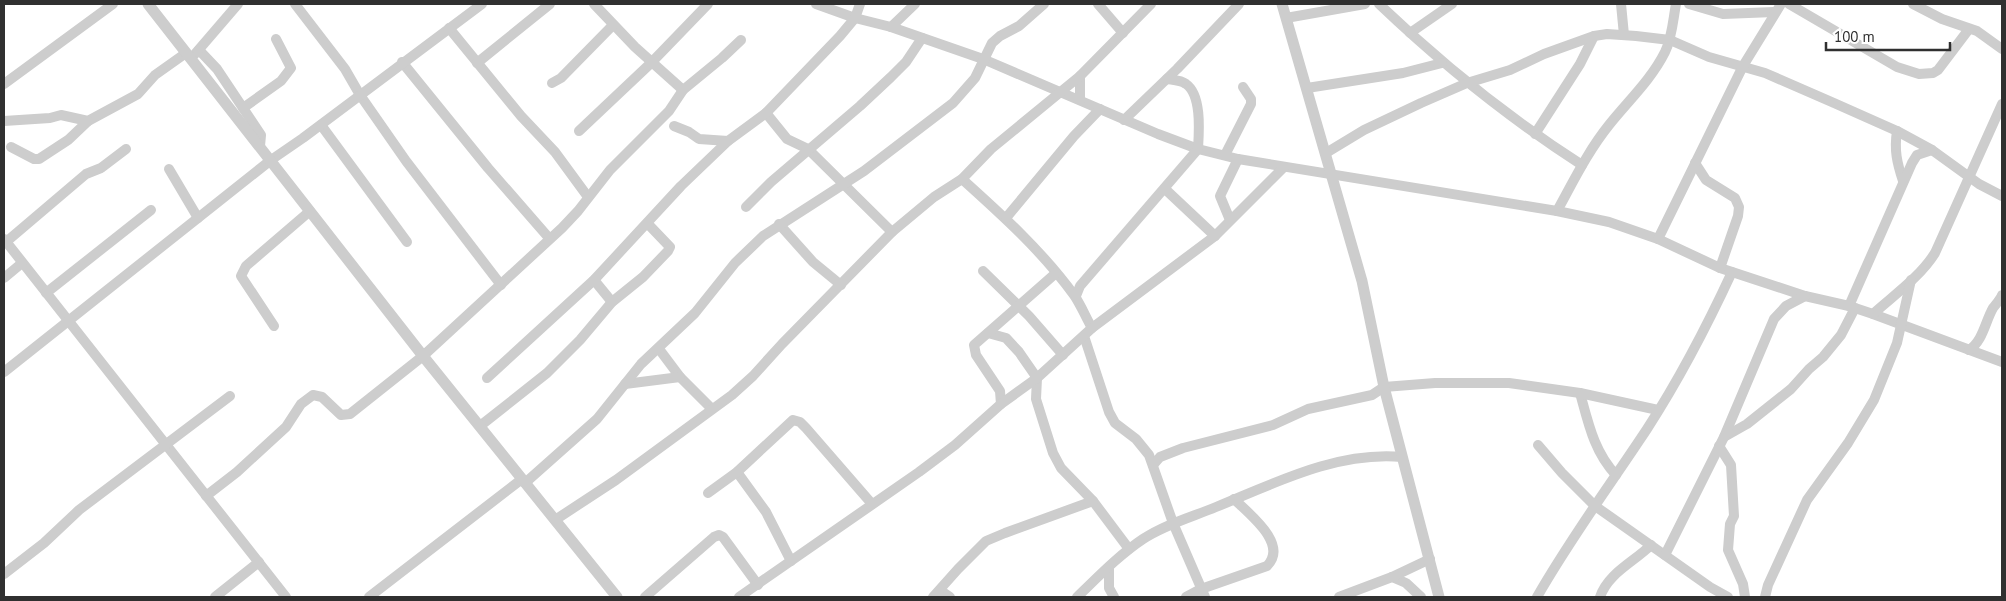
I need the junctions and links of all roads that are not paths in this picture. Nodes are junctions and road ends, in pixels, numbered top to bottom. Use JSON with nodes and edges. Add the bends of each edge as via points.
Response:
{"nodes":[{"id":1,"x":113,"y":4,"type":"edge"},
{"id":2,"x":148,"y":4,"type":"edge"},
{"id":3,"x":238,"y":4,"type":"edge"},
{"id":4,"x":295,"y":4,"type":"edge"},
{"id":5,"x":482,"y":4,"type":"edge"},
{"id":6,"x":550,"y":4,"type":"edge"},
{"id":7,"x":594,"y":4,"type":"edge"},
{"id":8,"x":708,"y":4,"type":"edge"},
{"id":9,"x":816,"y":4,"type":"edge"},
{"id":10,"x":860,"y":4,"type":"edge"},
{"id":11,"x":915,"y":4,"type":"edge"},
{"id":12,"x":1044,"y":4,"type":"edge"},
{"id":13,"x":1098,"y":4,"type":"edge"},
{"id":14,"x":1150,"y":4,"type":"edge"},
{"id":15,"x":1240,"y":4,"type":"edge"},
{"id":16,"x":1282,"y":4,"type":"edge"},
{"id":17,"x":1365,"y":4,"type":"edge"},
{"id":18,"x":1379,"y":4,"type":"edge"},
{"id":19,"x":1452,"y":4,"type":"edge"},
{"id":20,"x":1621,"y":4,"type":"edge"},
{"id":21,"x":1676,"y":4,"type":"edge"},
{"id":22,"x":1689,"y":4,"type":"edge"},
{"id":23,"x":1789,"y":4,"type":"edge"},
{"id":24,"x":1913,"y":4,"type":"edge"},
{"id":25,"x":1778,"y":8,"type":"edge"},
{"id":26,"x":855,"y":18,"type":"junction"},
{"id":27,"x":1286,"y":18,"type":"junction"},
{"id":28,"x":613,"y":25,"type":"junction"},
{"id":29,"x":891,"y":27,"type":"junction"},
{"id":30,"x":449,"y":28,"type":"junction"},
{"id":31,"x":1969,"y":29,"type":"junction"},
{"id":32,"x":1123,"y":33,"type":"junction"},
{"id":33,"x":1410,"y":33,"type":"junction"},
{"id":34,"x":1624,"y":35,"type":"junction"},
{"id":35,"x":1594,"y":36,"type":"junction"},
{"id":36,"x":922,"y":38,"type":"junction"},
{"id":37,"x":276,"y":39,"type":"dead end"},
{"id":38,"x":740,"y":40,"type":"dead end"},
{"id":39,"x":1670,"y":40,"type":"junction"},
{"id":40,"x":2002,"y":49,"type":"edge"},
{"id":41,"x":199,"y":50,"type":"junction"},
{"id":42,"x":188,"y":55,"type":"junction"},
{"id":43,"x":969,"y":55,"type":"junction"},
{"id":44,"x":983,"y":59,"type":"junction"},
{"id":45,"x":402,"y":62,"type":"junction"},
{"id":46,"x":477,"y":63,"type":"junction"},
{"id":47,"x":651,"y":63,"type":"junction"},
{"id":48,"x":1442,"y":63,"type":"junction"},
{"id":49,"x":1743,"y":66,"type":"junction"},
{"id":50,"x":978,"y":70,"type":"junction"},
{"id":51,"x":1080,"y":76,"type":"junction"},
{"id":52,"x":1167,"y":79,"type":"junction"},
{"id":53,"x":552,"y":83,"type":"dead end"},
{"id":54,"x":1466,"y":83,"type":"junction"},
{"id":55,"x":4,"y":84,"type":"edge"},
{"id":56,"x":1243,"y":87,"type":"dead end"},
{"id":57,"x":1307,"y":88,"type":"junction"},
{"id":58,"x":683,"y":90,"type":"junction"},
{"id":59,"x":1061,"y":91,"type":"junction"},
{"id":60,"x":360,"y":95,"type":"junction"},
{"id":61,"x":1083,"y":101,"type":"junction"},
{"id":62,"x":2002,"y":104,"type":"edge"},
{"id":63,"x":243,"y":108,"type":"junction"},
{"id":64,"x":1100,"y":109,"type":"junction"},
{"id":65,"x":669,"y":111,"type":"junction"},
{"id":66,"x":766,"y":113,"type":"junction"},
{"id":67,"x":1124,"y":120,"type":"junction"},
{"id":68,"x":4,"y":121,"type":"edge"},
{"id":69,"x":88,"y":121,"type":"junction"},
{"id":70,"x":1087,"y":122,"type":"junction"},
{"id":71,"x":657,"y":124,"type":"junction"},
{"id":72,"x":321,"y":125,"type":"junction"},
{"id":73,"x":674,"y":126,"type":"junction"},
{"id":74,"x":579,"y":131,"type":"dead end"},
{"id":75,"x":1897,"y":131,"type":"junction"},
{"id":76,"x":1535,"y":134,"type":"junction"},
{"id":77,"x":728,"y":141,"type":"junction"},
{"id":78,"x":260,"y":146,"type":"junction"},
{"id":79,"x":11,"y":147,"type":"dead end"},
{"id":80,"x":126,"y":149,"type":"dead end"},
{"id":81,"x":808,"y":149,"type":"junction"},
{"id":82,"x":1198,"y":149,"type":"junction"},
{"id":83,"x":1932,"y":150,"type":"junction"},
{"id":84,"x":1326,"y":153,"type":"junction"},
{"id":85,"x":1225,"y":155,"type":"junction"},
{"id":86,"x":1238,"y":159,"type":"junction"},
{"id":87,"x":271,"y":160,"type":"junction"},
{"id":88,"x":1695,"y":163,"type":"junction"},
{"id":89,"x":1264,"y":164,"type":"junction"},
{"id":90,"x":1582,"y":165,"type":"junction"},
{"id":91,"x":1284,"y":167,"type":"junction"},
{"id":92,"x":169,"y":169,"type":"dead end"},
{"id":93,"x":1332,"y":176,"type":"junction"},
{"id":94,"x":1970,"y":176,"type":"junction"},
{"id":95,"x":962,"y":179,"type":"junction"},
{"id":96,"x":1269,"y":181,"type":"junction"},
{"id":97,"x":1903,"y":181,"type":"junction"},
{"id":98,"x":843,"y":185,"type":"junction"},
{"id":99,"x":1165,"y":189,"type":"junction"},
{"id":100,"x":2002,"y":196,"type":"edge"},
{"id":101,"x":588,"y":197,"type":"junction"},
{"id":102,"x":746,"y":207,"type":"dead end"},
{"id":103,"x":150,"y":210,"type":"dead end"},
{"id":104,"x":310,"y":211,"type":"junction"},
{"id":105,"x":1557,"y":211,"type":"junction"},
{"id":106,"x":198,"y":218,"type":"junction"},
{"id":107,"x":1006,"y":218,"type":"junction"},
{"id":108,"x":1230,"y":220,"type":"junction"},
{"id":109,"x":648,"y":224,"type":"junction"},
{"id":110,"x":780,"y":224,"type":"junction"},
{"id":111,"x":892,"y":232,"type":"junction"},
{"id":112,"x":1215,"y":236,"type":"junction"},
{"id":113,"x":549,"y":238,"type":"junction"},
{"id":114,"x":1658,"y":239,"type":"junction"},
{"id":115,"x":5,"y":241,"type":"edge"},
{"id":116,"x":407,"y":242,"type":"dead end"},
{"id":117,"x":22,"y":263,"type":"junction"},
{"id":118,"x":1720,"y":268,"type":"junction"},
{"id":119,"x":982,"y":271,"type":"dead end"},
{"id":120,"x":1732,"y":272,"type":"junction"},
{"id":121,"x":1056,"y":273,"type":"junction"},
{"id":122,"x":4,"y":278,"type":"edge"},
{"id":123,"x":594,"y":280,"type":"junction"},
{"id":124,"x":1911,"y":280,"type":"junction"},
{"id":125,"x":500,"y":285,"type":"junction"},
{"id":126,"x":841,"y":285,"type":"junction"},
{"id":127,"x":1075,"y":291,"type":"junction"},
{"id":128,"x":46,"y":293,"type":"junction"},
{"id":129,"x":2002,"y":295,"type":"edge"},
{"id":130,"x":1805,"y":296,"type":"junction"},
{"id":131,"x":612,"y":302,"type":"junction"},
{"id":132,"x":1019,"y":306,"type":"junction"},
{"id":133,"x":1852,"y":307,"type":"junction"},
{"id":134,"x":1873,"y":314,"type":"junction"},
{"id":135,"x":68,"y":321,"type":"junction"},
{"id":136,"x":274,"y":326,"type":"dead end"},
{"id":137,"x":1901,"y":326,"type":"junction"},
{"id":138,"x":1092,"y":328,"type":"junction"},
{"id":139,"x":988,"y":333,"type":"junction"},
{"id":140,"x":1084,"y":336,"type":"junction"},
{"id":141,"x":659,"y":349,"type":"junction"},
{"id":142,"x":1968,"y":350,"type":"junction"},
{"id":143,"x":1063,"y":355,"type":"junction"},
{"id":144,"x":423,"y":356,"type":"junction"},
{"id":145,"x":2002,"y":362,"type":"edge"},
{"id":146,"x":4,"y":372,"type":"edge"},
{"id":147,"x":680,"y":377,"type":"junction"},
{"id":148,"x":487,"y":378,"type":"dead end"},
{"id":149,"x":1037,"y":378,"type":"junction"},
{"id":150,"x":625,"y":384,"type":"junction"},
{"id":151,"x":1384,"y":387,"type":"junction"},
{"id":152,"x":1000,"y":391,"type":"junction"},
{"id":153,"x":1016,"y":393,"type":"junction"},
{"id":154,"x":1580,"y":393,"type":"junction"},
{"id":155,"x":230,"y":396,"type":"dead end"},
{"id":156,"x":1036,"y":399,"type":"junction"},
{"id":157,"x":1001,"y":404,"type":"junction"},
{"id":158,"x":712,"y":409,"type":"junction"},
{"id":159,"x":1658,"y":410,"type":"junction"},
{"id":160,"x":480,"y":426,"type":"junction"},
{"id":161,"x":1721,"y":441,"type":"junction"},
{"id":162,"x":167,"y":445,"type":"junction"},
{"id":163,"x":1538,"y":445,"type":"dead end"},
{"id":164,"x":1402,"y":457,"type":"junction"},
{"id":165,"x":1154,"y":459,"type":"junction"},
{"id":166,"x":737,"y":472,"type":"junction"},
{"id":167,"x":1616,"y":475,"type":"junction"},
{"id":168,"x":523,"y":481,"type":"junction"},
{"id":169,"x":708,"y":493,"type":"dead end"},
{"id":170,"x":206,"y":496,"type":"junction"},
{"id":171,"x":1234,"y":499,"type":"junction"},
{"id":172,"x":1093,"y":501,"type":"junction"},
{"id":173,"x":872,"y":504,"type":"junction"},
{"id":174,"x":1595,"y":506,"type":"junction"},
{"id":175,"x":555,"y":520,"type":"junction"},
{"id":176,"x":1173,"y":523,"type":"junction"},
{"id":177,"x":1651,"y":545,"type":"junction"},
{"id":178,"x":1129,"y":549,"type":"junction"},
{"id":179,"x":1665,"y":554,"type":"junction"},
{"id":180,"x":1430,"y":559,"type":"junction"},
{"id":181,"x":792,"y":561,"type":"junction"},
{"id":182,"x":259,"y":562,"type":"junction"},
{"id":183,"x":1109,"y":568,"type":"junction"},
{"id":184,"x":4,"y":574,"type":"edge"},
{"id":185,"x":1392,"y":577,"type":"junction"},
{"id":186,"x":758,"y":584,"type":"junction"},
{"id":187,"x":1203,"y":593,"type":"edge"},
{"id":188,"x":936,"y":594,"type":"edge"},
{"id":189,"x":215,"y":597,"type":"edge"},
{"id":190,"x":286,"y":597,"type":"edge"},
{"id":191,"x":369,"y":597,"type":"edge"},
{"id":192,"x":617,"y":597,"type":"edge"},
{"id":193,"x":645,"y":597,"type":"edge"},
{"id":194,"x":739,"y":597,"type":"edge"},
{"id":195,"x":950,"y":597,"type":"edge"},
{"id":196,"x":1077,"y":597,"type":"edge"},
{"id":197,"x":1114,"y":597,"type":"edge"},
{"id":198,"x":1186,"y":597,"type":"edge"},
{"id":199,"x":1338,"y":597,"type":"edge"},
{"id":200,"x":1422,"y":597,"type":"edge"},
{"id":201,"x":1439,"y":597,"type":"edge"},
{"id":202,"x":1537,"y":597,"type":"edge"},
{"id":203,"x":1600,"y":597,"type":"edge"},
{"id":204,"x":1728,"y":597,"type":"edge"},
{"id":205,"x":1745,"y":597,"type":"edge"},
{"id":206,"x":1766,"y":597,"type":"edge"}],
"edges":[{"from":1,"to":55,"type":"street"},
{"from":2,"to":42,"type":"street"},
{"from":3,"to":41,"type":"street"},
{"from":4,"to":60,"type":"street","via":[[345,69]]},
{"from":5,"to":30,"type":"street"},
{"from":6,"to":46,"type":"street"},
{"from":7,"to":28,"type":"street"},
{"from":8,"to":47,"type":"street"},
{"from":9,"to":26,"type":"street"},
{"from":10,"to":26,"type":"street"},
{"from":11,"to":29,"type":"street"},
{"from":12,"to":44,"type":"street","via":[[1019,26],[992,43]]},
{"from":13,"to":32,"type":"street"},
{"from":14,"to":32,"type":"street"},
{"from":15,"to":52,"type":"street"},
{"from":16,"to":27,"type":"street"},
{"from":17,"to":27,"type":"street"},
{"from":18,"to":33,"type":"street"},
{"from":19,"to":33,"type":"street"},
{"from":20,"to":34,"type":"street"},
{"from":21,"to":39,"type":"street"},
{"from":22,"to":25,"type":"street","via":[[1723,14]]},
{"from":23,"to":31,"type":"street","via":[[1897,67],[1919,74],[1938,70]]},
{"from":24,"to":31,"type":"street","via":[[1942,20]]},
{"from":25,"to":49,"type":"street"},
{"from":26,"to":29,"type":"street"},
{"from":26,"to":66,"type":"street"},
{"from":27,"to":57,"type":"street"},
{"from":28,"to":47,"type":"street"},
{"from":28,"to":53,"type":"street","via":[[561,78]]},
{"from":29,"to":36,"type":"street"},
{"from":30,"to":45,"type":"street"},
{"from":30,"to":46,"type":"street"},
{"from":31,"to":40,"type":"street"},
{"from":32,"to":51,"type":"street"},
{"from":33,"to":48,"type":"street"},
{"from":34,"to":35,"type":"street"},
{"from":34,"to":39,"type":"street"},
{"from":35,"to":54,"type":"street","via":[[1510,70]]},
{"from":35,"to":76,"type":"street"},
{"from":36,"to":43,"type":"street"},
{"from":36,"to":81,"type":"street","via":[[891,77]]},
{"from":37,"to":63,"type":"street","via":[[291,68],[281,81]]},
{"from":38,"to":58,"type":"street"},
{"from":39,"to":49,"type":"street"},
{"from":39,"to":90,"type":"street","via":[[1645,82],[1609,125]]},
{"from":41,"to":42,"type":"street"},
{"from":41,"to":63,"type":"street","via":[[217,69]]},
{"from":42,"to":69,"type":"street","via":[[155,75],[138,94]]},
{"from":42,"to":78,"type":"street"},
{"from":43,"to":44,"type":"street"},
{"from":43,"to":50,"type":"street"},
{"from":44,"to":50,"type":"street"},
{"from":44,"to":59,"type":"street"},
{"from":45,"to":60,"type":"street"},
{"from":45,"to":113,"type":"street"},
{"from":46,"to":101,"type":"street","via":[[555,152]]},
{"from":47,"to":58,"type":"street"},
{"from":47,"to":74,"type":"street"},
{"from":48,"to":54,"type":"street"},
{"from":48,"to":57,"type":"street","via":[[1403,73]]},
{"from":49,"to":75,"type":"street"},
{"from":49,"to":88,"type":"street"},
{"from":50,"to":98,"type":"street","via":[[953,103]]},
{"from":51,"to":59,"type":"street"},
{"from":51,"to":61,"type":"street"},
{"from":52,"to":67,"type":"street"},
{"from":52,"to":82,"type":"street","via":[[1182,81],[1193,91],[1200,124]]},
{"from":54,"to":76,"type":"street"},
{"from":54,"to":84,"type":"street","via":[[1364,130]]},
{"from":56,"to":85,"type":"street","via":[[1251,104]]},
{"from":57,"to":84,"type":"street"},
{"from":58,"to":65,"type":"street"},
{"from":59,"to":61,"type":"street"},
{"from":59,"to":95,"type":"street","via":[[991,149]]},
{"from":60,"to":72,"type":"street"},
{"from":60,"to":125,"type":"street"},
{"from":61,"to":64,"type":"street"},
{"from":61,"to":70,"type":"street"},
{"from":62,"to":94,"type":"street"},
{"from":63,"to":78,"type":"street","via":[[261,135]]},
{"from":64,"to":67,"type":"street"},
{"from":64,"to":70,"type":"street"},
{"from":65,"to":71,"type":"street"},
{"from":65,"to":73,"type":"street"},
{"from":66,"to":77,"type":"street"},
{"from":66,"to":81,"type":"street","via":[[787,139]]},
{"from":67,"to":82,"type":"street"},
{"from":68,"to":69,"type":"street","via":[[61,115]]},
{"from":69,"to":79,"type":"street","via":[[40,159]]},
{"from":70,"to":107,"type":"street"},
{"from":71,"to":73,"type":"street"},
{"from":71,"to":101,"type":"street","via":[[610,170]]},
{"from":72,"to":87,"type":"street"},
{"from":72,"to":116,"type":"street"},
{"from":73,"to":77,"type":"street","via":[[699,138]]},
{"from":75,"to":83,"type":"street"},
{"from":75,"to":97,"type":"street","via":[[1896,154]]},
{"from":76,"to":90,"type":"street"},
{"from":77,"to":109,"type":"street"},
{"from":78,"to":87,"type":"street"},
{"from":80,"to":115,"type":"street","via":[[101,168],[86,174]]},
{"from":81,"to":98,"type":"street"},
{"from":81,"to":102,"type":"street"},
{"from":82,"to":85,"type":"street"},
{"from":82,"to":99,"type":"street"},
{"from":83,"to":94,"type":"street"},
{"from":83,"to":97,"type":"street","via":[[1917,156]]},
{"from":84,"to":93,"type":"street"},
{"from":85,"to":86,"type":"street"},
{"from":86,"to":89,"type":"street"},
{"from":86,"to":108,"type":"street","via":[[1220,196]]},
{"from":87,"to":104,"type":"street"},
{"from":87,"to":106,"type":"street"},
{"from":88,"to":114,"type":"street"},
{"from":88,"to":118,"type":"street","via":[[1706,180],[1735,198],[1739,207]]},
{"from":89,"to":91,"type":"street"},
{"from":89,"to":96,"type":"street"},
{"from":90,"to":105,"type":"street"},
{"from":91,"to":93,"type":"street"},
{"from":91,"to":96,"type":"street"},
{"from":92,"to":106,"type":"street"},
{"from":93,"to":105,"type":"street"},
{"from":93,"to":151,"type":"street","via":[[1362,281]]},
{"from":94,"to":100,"type":"street"},
{"from":94,"to":124,"type":"street","via":[[1935,253]]},
{"from":95,"to":107,"type":"street"},
{"from":95,"to":111,"type":"street","via":[[934,197]]},
{"from":96,"to":108,"type":"street"},
{"from":97,"to":133,"type":"street"},
{"from":98,"to":110,"type":"street"},
{"from":98,"to":111,"type":"street"},
{"from":99,"to":112,"type":"street"},
{"from":99,"to":127,"type":"street"},
{"from":101,"to":113,"type":"street","via":[[572,218]]},
{"from":103,"to":128,"type":"street"},
{"from":104,"to":136,"type":"street","via":[[246,266],[241,276]]},
{"from":104,"to":144,"type":"street"},
{"from":105,"to":114,"type":"street","via":[[1609,222]]},
{"from":106,"to":135,"type":"street"},
{"from":107,"to":121,"type":"street"},
{"from":108,"to":112,"type":"street"},
{"from":109,"to":123,"type":"street"},
{"from":109,"to":131,"type":"street","via":[[670,246],[643,277]]},
{"from":110,"to":126,"type":"street","via":[[813,262]]},
{"from":110,"to":141,"type":"street","via":[[749,248],[695,313]]},
{"from":111,"to":126,"type":"street"},
{"from":112,"to":138,"type":"street"},
{"from":113,"to":125,"type":"street"},
{"from":114,"to":118,"type":"street"},
{"from":115,"to":117,"type":"street"},
{"from":117,"to":122,"type":"street"},
{"from":117,"to":128,"type":"street"},
{"from":118,"to":120,"type":"street"},
{"from":119,"to":132,"type":"street"},
{"from":120,"to":130,"type":"street"},
{"from":120,"to":159,"type":"street","via":[[1697,345]]},
{"from":121,"to":127,"type":"street"},
{"from":121,"to":132,"type":"street"},
{"from":123,"to":131,"type":"street"},
{"from":123,"to":148,"type":"street"},
{"from":124,"to":134,"type":"street"},
{"from":124,"to":137,"type":"street"},
{"from":125,"to":144,"type":"street"},
{"from":126,"to":158,"type":"street","via":[[753,376]]},
{"from":127,"to":138,"type":"street"},
{"from":128,"to":135,"type":"street"},
{"from":129,"to":142,"type":"street","via":[[1979,338]]},
{"from":130,"to":133,"type":"street"},
{"from":130,"to":161,"type":"street","via":[[1786,306],[1774,319]]},
{"from":131,"to":160,"type":"street","via":[[547,373]]},
{"from":132,"to":139,"type":"street"},
{"from":132,"to":143,"type":"street"},
{"from":133,"to":134,"type":"street"},
{"from":133,"to":161,"type":"street","via":[[1841,335],[1823,357],[1791,389]]},
{"from":134,"to":137,"type":"street"},
{"from":135,"to":146,"type":"street"},
{"from":135,"to":162,"type":"street"},
{"from":137,"to":142,"type":"street"},
{"from":137,"to":206,"type":"street","via":[[1891,361],[1874,400],[1807,500],[1768,585]]},
{"from":138,"to":140,"type":"street"},
{"from":139,"to":149,"type":"street","via":[[1006,338]]},
{"from":139,"to":152,"type":"street","via":[[974,345],[974,350]]},
{"from":140,"to":143,"type":"street"},
{"from":140,"to":165,"type":"street","via":[[1115,423]]},
{"from":141,"to":147,"type":"street"},
{"from":141,"to":150,"type":"street"},
{"from":142,"to":145,"type":"street"},
{"from":143,"to":149,"type":"street"},
{"from":144,"to":160,"type":"street"},
{"from":144,"to":170,"type":"street","via":[[350,414],[341,414],[322,397],[313,394],[301,404],[286,427]]},
{"from":147,"to":150,"type":"street"},
{"from":147,"to":158,"type":"street"},
{"from":149,"to":153,"type":"street"},
{"from":149,"to":156,"type":"street"},
{"from":150,"to":168,"type":"street","via":[[597,419]]},
{"from":151,"to":154,"type":"street","via":[[1501,383]]},
{"from":151,"to":164,"type":"street"},
{"from":151,"to":165,"type":"street","via":[[1372,395],[1308,409],[1273,426],[1207,441]]},
{"from":152,"to":153,"type":"street"},
{"from":152,"to":157,"type":"street"},
{"from":153,"to":156,"type":"street"},
{"from":153,"to":157,"type":"street"},
{"from":154,"to":159,"type":"street"},
{"from":154,"to":167,"type":"street","via":[[1601,458]]},
{"from":155,"to":162,"type":"street"},
{"from":156,"to":172,"type":"street","via":[[1061,468]]},
{"from":157,"to":173,"type":"street","via":[[961,440]]},
{"from":158,"to":175,"type":"street","via":[[616,480]]},
{"from":159,"to":167,"type":"street"},
{"from":160,"to":168,"type":"street"},
{"from":161,"to":179,"type":"street"},
{"from":161,"to":205,"type":"street","via":[[1731,465],[1734,516],[1730,524],[1728,550],[1743,584]]},
{"from":162,"to":170,"type":"street"},
{"from":162,"to":184,"type":"street","via":[[79,510]]},
{"from":163,"to":174,"type":"street"},
{"from":164,"to":171,"type":"street","via":[[1385,455],[1349,459]]},
{"from":164,"to":180,"type":"street"},
{"from":165,"to":176,"type":"street"},
{"from":166,"to":169,"type":"street"},
{"from":166,"to":173,"type":"street","via":[[790,422],[797,421]]},
{"from":166,"to":181,"type":"street","via":[[766,512]]},
{"from":167,"to":174,"type":"street"},
{"from":168,"to":175,"type":"street"},
{"from":168,"to":191,"type":"street"},
{"from":170,"to":182,"type":"street"},
{"from":171,"to":176,"type":"street"},
{"from":171,"to":187,"type":"street","via":[[1274,545],[1273,561]]},
{"from":172,"to":178,"type":"street"},
{"from":172,"to":188,"type":"street","via":[[986,542]]},
{"from":173,"to":181,"type":"street"},
{"from":174,"to":177,"type":"street"},
{"from":174,"to":202,"type":"street"},
{"from":175,"to":192,"type":"street"},
{"from":176,"to":178,"type":"street"},
{"from":176,"to":187,"type":"street"},
{"from":177,"to":179,"type":"street"},
{"from":177,"to":203,"type":"street","via":[[1611,578]]},
{"from":178,"to":183,"type":"street"},
{"from":179,"to":204,"type":"street"},
{"from":180,"to":185,"type":"street"},
{"from":180,"to":201,"type":"street"},
{"from":181,"to":186,"type":"street"},
{"from":182,"to":189,"type":"street"},
{"from":182,"to":190,"type":"street"},
{"from":183,"to":196,"type":"street"},
{"from":183,"to":197,"type":"street","via":[[1109,588]]},
{"from":185,"to":199,"type":"street"},
{"from":185,"to":200,"type":"street","via":[[1406,583]]},
{"from":186,"to":193,"type":"street","via":[[724,537],[719,535]]},
{"from":186,"to":194,"type":"street"},
{"from":187,"to":198,"type":"street"},
{"from":188,"to":195,"type":"street"}]}
